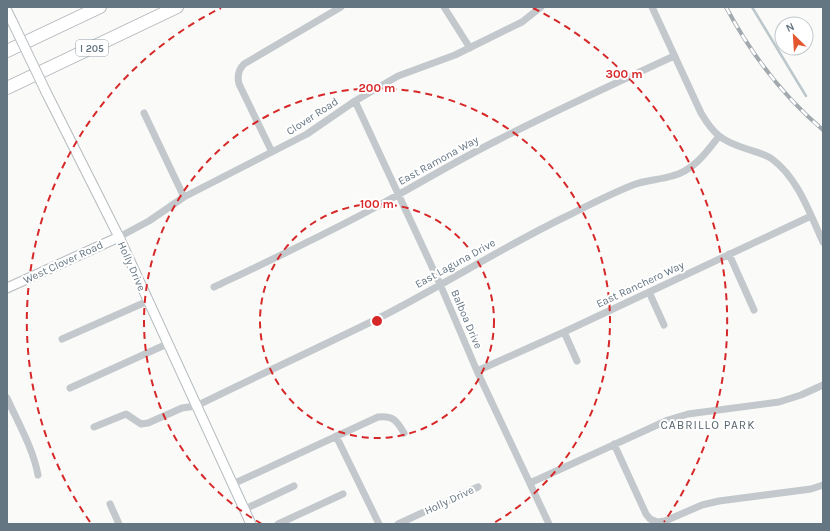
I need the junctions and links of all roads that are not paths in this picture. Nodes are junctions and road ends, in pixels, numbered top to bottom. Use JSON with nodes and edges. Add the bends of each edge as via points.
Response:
{"nodes":[{"id":1,"x":100,"y":7,"type":"edge"},
{"id":2,"x":177,"y":7,"type":"edge"},
{"id":3,"x":341,"y":7,"type":"edge"},
{"id":4,"x":444,"y":7,"type":"edge"},
{"id":5,"x":541,"y":7,"type":"edge"},
{"id":6,"x":652,"y":7,"type":"edge"},
{"id":7,"x":7,"y":11,"type":"edge"},
{"id":8,"x":470,"y":48,"type":"junction"},
{"id":9,"x":7,"y":51,"type":"edge"},
{"id":10,"x":674,"y":56,"type":"junction"},
{"id":11,"x":7,"y":88,"type":"edge"},
{"id":12,"x":355,"y":101,"type":"junction"},
{"id":13,"x":144,"y":113,"type":"dead end"},
{"id":14,"x":719,"y":136,"type":"junction"},
{"id":15,"x":272,"y":152,"type":"junction"},
{"id":16,"x":399,"y":194,"type":"junction"},
{"id":17,"x":184,"y":197,"type":"junction"},
{"id":18,"x":811,"y":216,"type":"junction"},
{"id":19,"x":119,"y":237,"type":"junction"},
{"id":20,"x":823,"y":242,"type":"edge"},
{"id":21,"x":729,"y":254,"type":"junction"},
{"id":22,"x":440,"y":284,"type":"junction"},
{"id":23,"x":214,"y":287,"type":"dead end"},
{"id":24,"x":7,"y":288,"type":"edge"},
{"id":25,"x":649,"y":292,"type":"junction"},
{"id":26,"x":148,"y":301,"type":"junction"},
{"id":27,"x":754,"y":310,"type":"dead end"},
{"id":28,"x":664,"y":325,"type":"dead end"},
{"id":29,"x":564,"y":332,"type":"junction"},
{"id":30,"x":62,"y":339,"type":"dead end"},
{"id":31,"x":167,"y":344,"type":"junction"},
{"id":32,"x":577,"y":361,"type":"dead end"},
{"id":33,"x":477,"y":371,"type":"junction"},
{"id":34,"x":823,"y":385,"type":"edge"},
{"id":35,"x":70,"y":388,"type":"dead end"},
{"id":36,"x":7,"y":398,"type":"edge"},
{"id":37,"x":196,"y":406,"type":"junction"},
{"id":38,"x":94,"y":427,"type":"dead end"},
{"id":39,"x":404,"y":433,"type":"dead end"},
{"id":40,"x":336,"y":436,"type":"junction"},
{"id":41,"x":614,"y":444,"type":"junction"},
{"id":42,"x":38,"y":475,"type":"dead end"},
{"id":43,"x":530,"y":483,"type":"junction"},
{"id":44,"x":233,"y":484,"type":"junction"},
{"id":45,"x":823,"y":485,"type":"edge"},
{"id":46,"x":294,"y":486,"type":"dead end"},
{"id":47,"x":478,"y":486,"type":"dead end"},
{"id":48,"x":342,"y":494,"type":"dead end"},
{"id":49,"x":110,"y":504,"type":"dead end"},
{"id":50,"x":245,"y":509,"type":"junction"},
{"id":51,"x":119,"y":524,"type":"edge"},
{"id":52,"x":252,"y":524,"type":"edge"},
{"id":53,"x":278,"y":524,"type":"edge"},
{"id":54,"x":379,"y":524,"type":"edge"},
{"id":55,"x":398,"y":524,"type":"edge"},
{"id":56,"x":549,"y":524,"type":"edge"}],
"edges":[{"from":1,"to":9,"type":"highway"},
{"from":2,"to":11,"type":"highway","number":"I 205"},
{"from":3,"to":15,"type":"street","via":[[240,68],[239,84]]},
{"from":4,"to":8,"type":"street"},
{"from":5,"to":8,"type":"street","name":"Clover Road","via":[[522,22]]},
{"from":6,"to":10,"type":"street"},
{"from":7,"to":19,"type":"street","name":"Holly Drive","bridge":true},
{"from":8,"to":12,"type":"street","name":"Clover Road","via":[[398,76]]},
{"from":10,"to":14,"type":"street","via":[[701,113],[710,128]]},
{"from":10,"to":16,"type":"street","name":"East Ramona Way","via":[[497,140]]},
{"from":12,"to":15,"type":"street","name":"Clover Road","via":[[307,134]]},
{"from":12,"to":16,"type":"street","name":"Balboa Drive"},
{"from":13,"to":17,"type":"street"},
{"from":14,"to":18,"type":"street","via":[[734,145],[774,160],[795,185]]},
{"from":14,"to":22,"type":"street","name":"East Laguna Drive","via":[[693,166],[682,172],[631,186],[524,237]]},
{"from":15,"to":17,"type":"street","name":"Clover Road"},
{"from":16,"to":22,"type":"street","name":"Balboa Drive"},
{"from":16,"to":23,"type":"street","name":"East Ramona Way","via":[[307,243]]},
{"from":17,"to":19,"type":"street","name":"Clover Road","via":[[149,221]]},
{"from":18,"to":20,"type":"street"},
{"from":18,"to":21,"type":"street","name":"East Ranchero Way"},
{"from":19,"to":24,"type":"street","name":"West Clover Road"},
{"from":19,"to":26,"type":"street","name":"Holly Drive"},
{"from":21,"to":25,"type":"street","name":"East Ranchero Way"},
{"from":21,"to":27,"type":"street"},
{"from":22,"to":33,"type":"street","name":"Balboa Drive"},
{"from":22,"to":37,"type":"street","name":"East Laguna Drive","via":[[379,318]]},
{"from":25,"to":28,"type":"street"},
{"from":25,"to":29,"type":"street","name":"East Ranchero Way"},
{"from":26,"to":30,"type":"street"},
{"from":26,"to":31,"type":"street","name":"Holly Drive"},
{"from":29,"to":32,"type":"street"},
{"from":29,"to":33,"type":"street","name":"East Ranchero Way"},
{"from":31,"to":35,"type":"street"},
{"from":31,"to":37,"type":"street","name":"Holly Drive"},
{"from":33,"to":43,"type":"street","name":"Balboa Drive"},
{"from":34,"to":41,"type":"street","via":[[779,402],[688,414]]},
{"from":36,"to":42,"type":"street","via":[[28,443]]},
{"from":37,"to":38,"type":"street","name":"East Laguna Drive","via":[[182,408],[148,423],[141,424],[126,414]]},
{"from":37,"to":44,"type":"street","name":"Holly Drive"},
{"from":39,"to":40,"type":"street","via":[[393,419],[385,416]]},
{"from":40,"to":44,"type":"street"},
{"from":40,"to":54,"type":"street"},
{"from":41,"to":43,"type":"street"},
{"from":41,"to":45,"type":"street","via":[[646,514],[657,522],[719,501]]},
{"from":43,"to":56,"type":"street","name":"Balboa Drive"},
{"from":44,"to":50,"type":"street","name":"Holly Drive"},
{"from":46,"to":50,"type":"street"},
{"from":47,"to":55,"type":"street","name":"Holly Drive"},
{"from":48,"to":53,"type":"street"},
{"from":49,"to":51,"type":"street"},
{"from":50,"to":52,"type":"street","name":"Holly Drive"}]}
